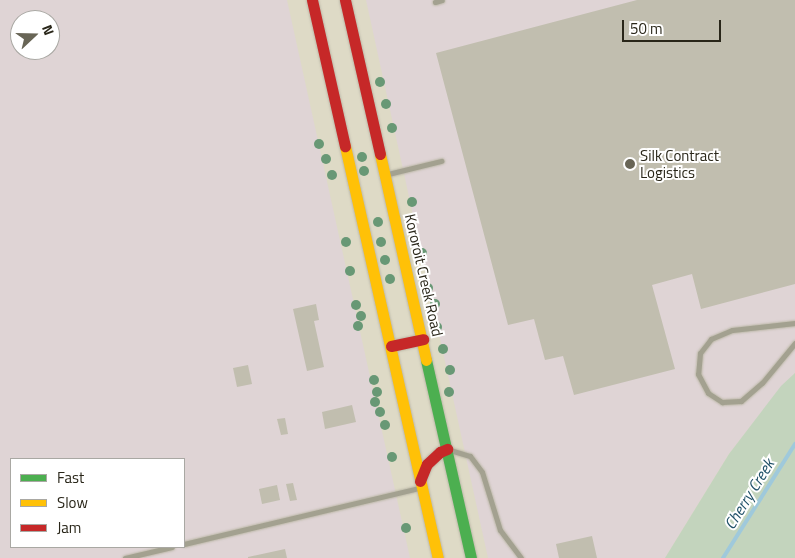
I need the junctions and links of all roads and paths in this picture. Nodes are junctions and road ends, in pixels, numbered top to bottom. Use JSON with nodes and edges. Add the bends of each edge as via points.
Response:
{"nodes":[{"id":1,"x":312,"y":0,"type":"edge"},
{"id":2,"x":345,"y":0,"type":"edge"},
{"id":3,"x":442,"y":0,"type":"edge"},
{"id":4,"x":435,"y":2,"type":"dead end"},
{"id":5,"x":441,"y":161,"type":"dead end"},
{"id":6,"x":386,"y":175,"type":"junction"},
{"id":7,"x":795,"y":323,"type":"edge"},
{"id":8,"x":423,"y":339,"type":"junction"},
{"id":9,"x":795,"y":343,"type":"edge"},
{"id":10,"x":390,"y":346,"type":"junction"},
{"id":11,"x":447,"y":449,"type":"junction"},
{"id":12,"x":420,"y":484,"type":"junction"},
{"id":13,"x":185,"y":544,"type":"edge"},
{"id":14,"x":168,"y":548,"type":"edge"},
{"id":15,"x":125,"y":558,"type":"edge"},
{"id":16,"x":438,"y":558,"type":"edge"},
{"id":17,"x":471,"y":558,"type":"edge"},
{"id":18,"x":521,"y":558,"type":"edge"}],
"edges":[{"from":1,"to":10,"type":"main road"},
{"from":2,"to":6,"type":"main road","name":"Kororoit Creek Road"},
{"from":3,"to":4,"type":"lane"},
{"from":5,"to":6,"type":"lane"},
{"from":6,"to":8,"type":"main road","name":"Kororoit Creek Road"},
{"from":7,"to":9,"type":"lane","via":[[732,330],[711,339],[700,353],[698,374],[708,393],[722,402],[741,401],[762,384]]},
{"from":8,"to":10,"type":"main road"},
{"from":8,"to":11,"type":"main road","name":"Kororoit Creek Road"},
{"from":10,"to":12,"type":"main road"},
{"from":11,"to":12,"type":"main road","via":[[427,464]]},
{"from":11,"to":17,"type":"main road","name":"Kororoit Creek Road"},
{"from":11,"to":18,"type":"lane","via":[[470,456],[482,472],[500,530]]},
{"from":12,"to":13,"type":"lane"},
{"from":12,"to":16,"type":"main road"},
{"from":14,"to":15,"type":"lane"}]}
